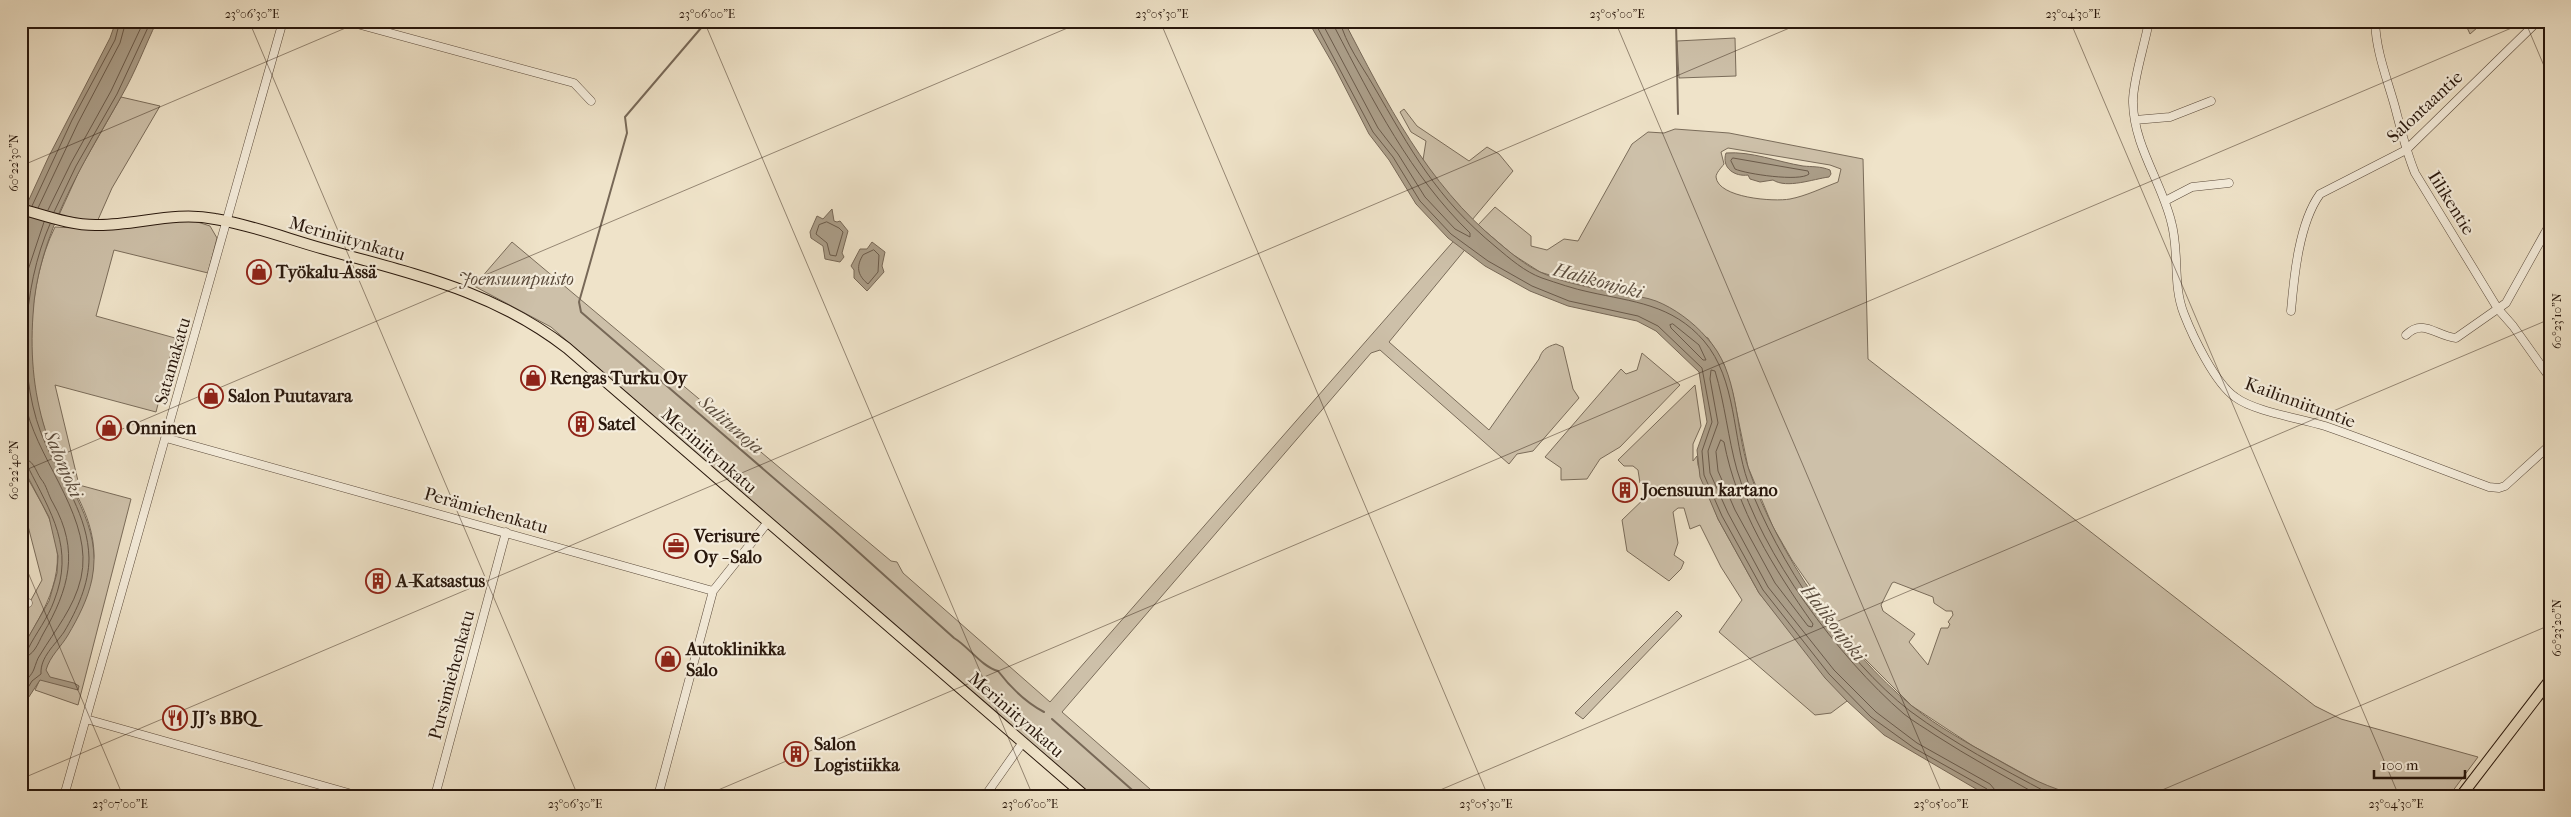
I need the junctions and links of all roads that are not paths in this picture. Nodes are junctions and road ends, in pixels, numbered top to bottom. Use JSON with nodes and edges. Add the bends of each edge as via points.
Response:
{"nodes":[{"id":1,"x":284,"y":21,"type":"edge"},
{"id":2,"x":346,"y":21,"type":"edge"},
{"id":3,"x":2149,"y":21,"type":"edge"},
{"id":4,"x":2375,"y":21,"type":"edge"},
{"id":5,"x":2538,"y":21,"type":"edge"},
{"id":6,"x":591,"y":101,"type":"dead end"},
{"id":7,"x":2211,"y":101,"type":"dead end"},
{"id":8,"x":2135,"y":120,"type":"junction"},
{"id":9,"x":2406,"y":150,"type":"junction"},
{"id":10,"x":2230,"y":182,"type":"dead end"},
{"id":11,"x":2165,"y":201,"type":"junction"},
{"id":12,"x":21,"y":209,"type":"edge"},
{"id":13,"x":227,"y":222,"type":"junction"},
{"id":14,"x":2550,"y":224,"type":"edge"},
{"id":15,"x":2498,"y":309,"type":"junction"},
{"id":16,"x":2291,"y":311,"type":"dead end"},
{"id":17,"x":2406,"y":336,"type":"dead end"},
{"id":18,"x":2550,"y":378,"type":"edge"},
{"id":19,"x":166,"y":438,"type":"junction"},
{"id":20,"x":2550,"y":445,"type":"edge"},
{"id":21,"x":768,"y":522,"type":"junction"},
{"id":22,"x":506,"y":532,"type":"junction"},
{"id":23,"x":713,"y":591,"type":"junction"},
{"id":24,"x":2550,"y":680,"type":"edge"},
{"id":25,"x":86,"y":720,"type":"junction"},
{"id":26,"x":1023,"y":742,"type":"junction"},
{"id":27,"x":64,"y":796,"type":"edge"},
{"id":28,"x":359,"y":796,"type":"edge"},
{"id":29,"x":435,"y":796,"type":"edge"},
{"id":30,"x":658,"y":796,"type":"edge"},
{"id":31,"x":985,"y":796,"type":"edge"},
{"id":32,"x":1084,"y":796,"type":"edge"},
{"id":33,"x":2460,"y":796,"type":"edge"}],
"edges":[{"from":1,"to":13,"type":"street","name":"Satamakatu"},
{"from":2,"to":6,"type":"street","via":[[574,83]]},
{"from":3,"to":8,"type":"street","name":"Kailinniituntie","via":[[2133,94]]},
{"from":4,"to":9,"type":"street","name":"Iilikentie","via":[[2376,40]]},
{"from":5,"to":9,"type":"street","name":"Salontaantie"},
{"from":7,"to":8,"type":"street","via":[[2170,117]]},
{"from":8,"to":11,"type":"street","name":"Kailinniituntie","via":[[2140,142]]},
{"from":9,"to":15,"type":"street","name":"Iilikentie","via":[[2415,173]]},
{"from":9,"to":16,"type":"street","name":"Salontaantie","via":[[2327,189],[2315,201],[2294,276]]},
{"from":10,"to":11,"type":"street","via":[[2192,187]]},
{"from":11,"to":20,"type":"street","name":"Kailinniituntie","via":[[2176,239],[2177,290],[2182,310],[2213,371],[2235,398],[2326,426],[2489,487],[2505,486]]},
{"from":12,"to":13,"type":"main road","name":"Meriniitynkatu","via":[[98,226],[174,216],[215,218]]},
{"from":13,"to":19,"type":"street","name":"Satamakatu"},
{"from":13,"to":21,"type":"main road","name":"Meriniitynkatu","via":[[444,282],[505,307],[567,348]]},
{"from":14,"to":15,"type":"street","via":[[2506,303]]},
{"from":15,"to":17,"type":"street","via":[[2456,338],[2422,327],[2412,329]]},
{"from":15,"to":18,"type":"street","name":"Iilikentie"},
{"from":19,"to":22,"type":"street","name":"Perämiehenkatu"},
{"from":19,"to":25,"type":"street","name":"Satamakatu"},
{"from":21,"to":23,"type":"street"},
{"from":21,"to":26,"type":"main road","name":"Meriniitynkatu"},
{"from":22,"to":23,"type":"street","name":"Perämiehenkatu"},
{"from":22,"to":29,"type":"street","name":"Pursimiehenkatu"},
{"from":23,"to":30,"type":"street"},
{"from":24,"to":33,"type":"main road"},
{"from":25,"to":27,"type":"street","name":"Satamakatu"},
{"from":25,"to":28,"type":"street"},
{"from":26,"to":31,"type":"street"},
{"from":26,"to":32,"type":"main road","name":"Meriniitynkatu"}]}
